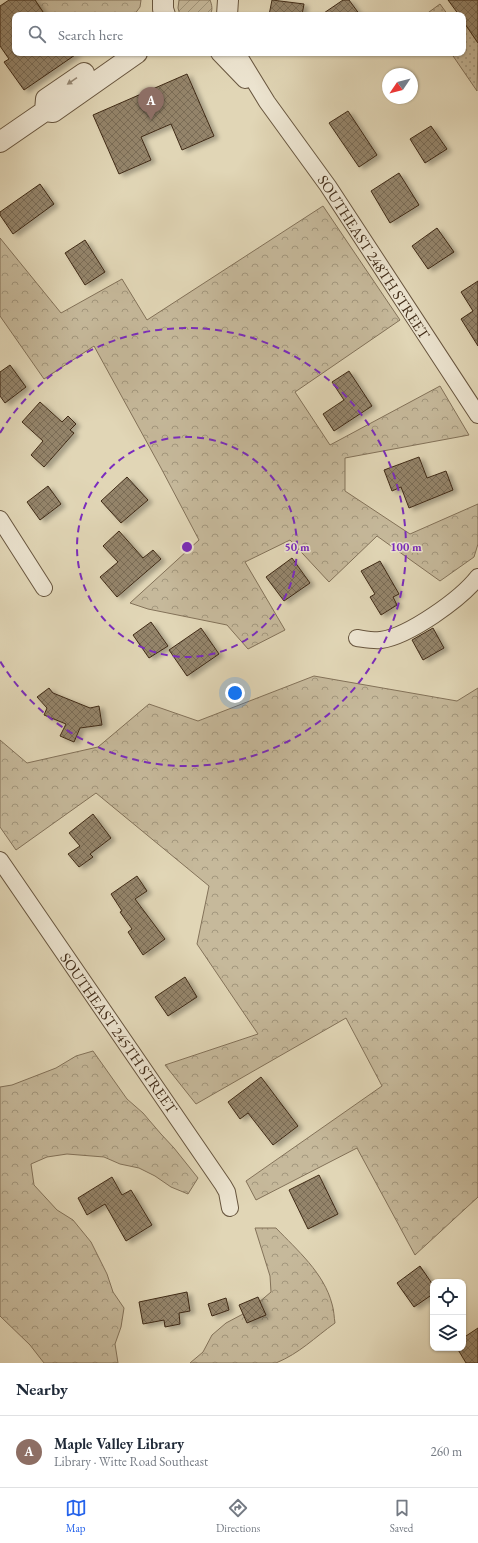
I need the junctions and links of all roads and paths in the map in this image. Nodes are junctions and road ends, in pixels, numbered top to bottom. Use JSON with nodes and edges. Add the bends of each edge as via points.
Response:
{"nodes":[{"id":1,"x":110,"y":56,"type":"edge"},
{"id":2,"x":132,"y":56,"type":"edge"},
{"id":3,"x":222,"y":56,"type":"edge"},
{"id":4,"x":239,"y":56,"type":"edge"},
{"id":5,"x":267,"y":102,"type":"junction"},
{"id":6,"x":45,"y":111,"type":"junction"},
{"id":7,"x":0,"y":142,"type":"edge"},
{"id":8,"x":478,"y":415,"type":"edge"},
{"id":9,"x":0,"y":519,"type":"edge"},
{"id":10,"x":478,"y":577,"type":"edge"},
{"id":11,"x":44,"y":588,"type":"dead end"},
{"id":12,"x":357,"y":638,"type":"dead end"},
{"id":13,"x":0,"y":860,"type":"edge"},
{"id":14,"x":230,"y":1208,"type":"dead end"}],
"edges":[{"from":1,"to":6,"type":"street","one_way":true,"via":[[46,99]]},
{"from":2,"to":6,"type":"street","via":[[53,112]]},
{"from":3,"to":5,"type":"street","name":"SOUTHEAST 248TH STREET"},
{"from":4,"to":5,"type":"street","name":"SOUTHEAST 248TH STREET"},
{"from":5,"to":8,"type":"street","name":"SOUTHEAST 248TH STREET","via":[[328,186]]},
{"from":6,"to":7,"type":"street"},
{"from":9,"to":11,"type":"street"},
{"from":10,"to":12,"type":"street","via":[[470,587],[438,612],[403,634],[380,640]]},
{"from":13,"to":14,"type":"street","name":"SOUTHEAST 245TH STREET","via":[[223,1185]]}]}
